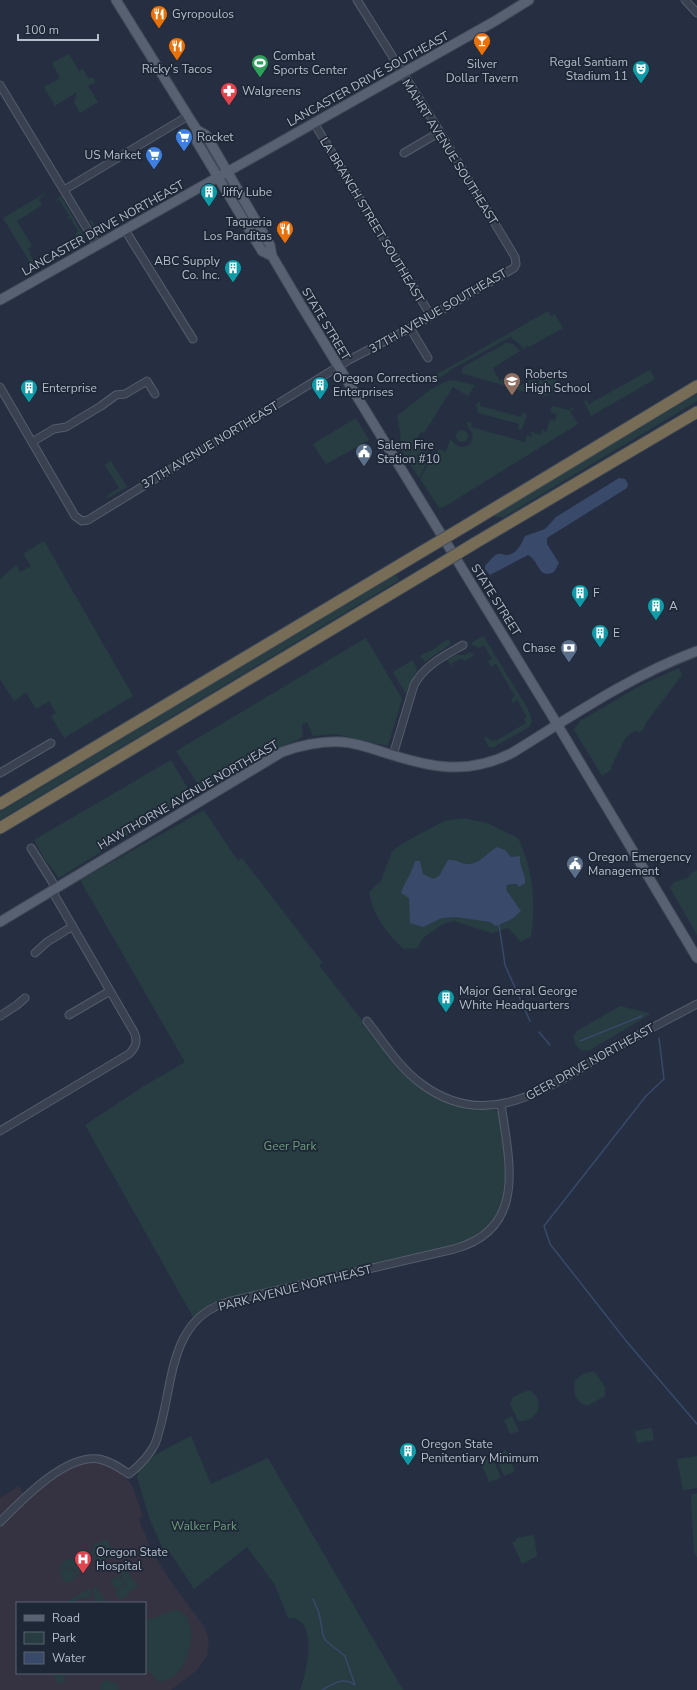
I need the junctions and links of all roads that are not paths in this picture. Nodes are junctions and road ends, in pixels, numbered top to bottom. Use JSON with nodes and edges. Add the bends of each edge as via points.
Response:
{"nodes":[{"id":1,"x":357,"y":0,"type":"edge"},
{"id":2,"x":529,"y":0,"type":"edge"},
{"id":3,"x":685,"y":0,"type":"edge"},
{"id":4,"x":119,"y":1,"type":"edge"},
{"id":5,"x":697,"y":13,"type":"edge"},
{"id":6,"x":402,"y":74,"type":"junction"},
{"id":7,"x":0,"y":85,"type":"edge"},
{"id":8,"x":188,"y":116,"type":"junction"},
{"id":9,"x":314,"y":123,"type":"junction"},
{"id":10,"x":197,"y":130,"type":"junction"},
{"id":11,"x":440,"y":132,"type":"junction"},
{"id":12,"x":404,"y":153,"type":"dead end"},
{"id":13,"x":227,"y":171,"type":"junction"},
{"id":14,"x":218,"y":177,"type":"junction"},
{"id":15,"x":64,"y":190,"type":"junction"},
{"id":16,"x":125,"y":230,"type":"junction"},
{"id":17,"x":97,"y":245,"type":"junction"},
{"id":18,"x":272,"y":256,"type":"junction"},
{"id":19,"x":516,"y":264,"type":"joint"},
{"id":20,"x":0,"y":300,"type":"edge"},
{"id":21,"x":431,"y":316,"type":"junction"},
{"id":22,"x":410,"y":328,"type":"junction"},
{"id":23,"x":193,"y":339,"type":"dead end"},
{"id":24,"x":428,"y":358,"type":"dead end"},
{"id":25,"x":338,"y":367,"type":"junction"},
{"id":26,"x":697,"y":386,"type":"edge"},
{"id":27,"x":0,"y":387,"type":"edge"},
{"id":28,"x":155,"y":394,"type":"dead end"},
{"id":29,"x":697,"y":412,"type":"edge"},
{"id":30,"x":32,"y":442,"type":"junction"},
{"id":31,"x":463,"y":645,"type":"dead end"},
{"id":32,"x":697,"y":651,"type":"edge"},
{"id":33,"x":558,"y":724,"type":"junction"},
{"id":34,"x":51,"y":743,"type":"dead end"},
{"id":35,"x":393,"y":755,"type":"junction"},
{"id":36,"x":0,"y":773,"type":"edge"},
{"id":37,"x":0,"y":804,"type":"edge"},
{"id":38,"x":0,"y":828,"type":"edge"},
{"id":39,"x":31,"y":848,"type":"dead end"},
{"id":40,"x":54,"y":889,"type":"junction"},
{"id":41,"x":0,"y":922,"type":"edge"},
{"id":42,"x":73,"y":926,"type":"junction"},
{"id":43,"x":35,"y":953,"type":"dead end"},
{"id":44,"x":697,"y":958,"type":"edge"},
{"id":45,"x":110,"y":991,"type":"junction"},
{"id":46,"x":25,"y":998,"type":"dead end"},
{"id":47,"x":697,"y":1004,"type":"edge"},
{"id":48,"x":69,"y":1015,"type":"dead end"},
{"id":49,"x":0,"y":1016,"type":"edge"},
{"id":50,"x":367,"y":1021,"type":"dead end"},
{"id":51,"x":501,"y":1104,"type":"junction"},
{"id":52,"x":0,"y":1131,"type":"edge"},
{"id":53,"x":0,"y":1522,"type":"edge"}],
"edges":[{"from":1,"to":6,"type":"street","name":"MAHRT AVENUE SOUTHEAST"},
{"from":2,"to":6,"type":"main road","name":"LANCASTER DRIVE SOUTHEAST"},
{"from":3,"to":5,"type":"street"},
{"from":4,"to":8,"type":"main road","name":"STATE STREET"},
{"from":6,"to":9,"type":"main road","name":"LANCASTER DRIVE SOUTHEAST"},
{"from":6,"to":11,"type":"street","name":"MAHRT AVENUE SOUTHEAST"},
{"from":7,"to":15,"type":"street"},
{"from":8,"to":10,"type":"main road","name":"STATE STREET"},
{"from":8,"to":15,"type":"street"},
{"from":9,"to":13,"type":"main road","name":"LANCASTER DRIVE SOUTHEAST"},
{"from":9,"to":21,"type":"street","name":"LA BRANCH STREET SOUTHEAST"},
{"from":10,"to":13,"type":"main road","name":"STATE STREET","via":[[206,135]]},
{"from":10,"to":14,"type":"main road","name":"STATE STREET","via":[[197,142]]},
{"from":11,"to":12,"type":"street"},
{"from":11,"to":19,"type":"street","name":"MAHRT AVENUE SOUTHEAST","via":[[515,257]]},
{"from":13,"to":14,"type":"main road","name":"LANCASTER DRIVE SOUTHEAST"},
{"from":13,"to":18,"type":"main road","name":"STATE STREET","via":[[270,245]]},
{"from":14,"to":16,"type":"main road","name":"LANCASTER DRIVE NORTHEAST"},
{"from":14,"to":18,"type":"main road","name":"STATE STREET","via":[[262,251]]},
{"from":15,"to":17,"type":"street"},
{"from":16,"to":17,"type":"main road","name":"LANCASTER DRIVE NORTHEAST"},
{"from":16,"to":23,"type":"street"},
{"from":17,"to":20,"type":"main road","name":"LANCASTER DRIVE NORTHEAST"},
{"from":18,"to":25,"type":"main road","name":"STATE STREET"},
{"from":19,"to":21,"type":"street","name":"37TH AVENUE SOUTHEAST","via":[[511,270]]},
{"from":21,"to":22,"type":"street","name":"37TH AVENUE SOUTHEAST"},
{"from":22,"to":24,"type":"street"},
{"from":22,"to":25,"type":"street","name":"37TH AVENUE SOUTHEAST"},
{"from":25,"to":30,"type":"street","name":"37TH AVENUE NORTHEAST","via":[[90,519],[82,521],[76,516]]},
{"from":25,"to":33,"type":"main road","name":"STATE STREET"},
{"from":26,"to":37,"type":"highway","bridge":true},
{"from":27,"to":30,"type":"street"},
{"from":28,"to":30,"type":"street","via":[[147,381],[125,394],[116,395],[66,427],[54,430]]},
{"from":29,"to":38,"type":"highway","bridge":true},
{"from":31,"to":35,"type":"street","via":[[434,662],[419,676]]},
{"from":32,"to":33,"type":"main road","name":"HAWTHORNE AVENUE NORTHEAST","via":[[628,682]]},
{"from":33,"to":35,"type":"main road","name":"HAWTHORNE AVENUE NORTHEAST","via":[[512,753],[476,766],[440,767]]},
{"from":33,"to":44,"type":"main road","name":"STATE STREET"},
{"from":34,"to":36,"type":"street"},
{"from":35,"to":40,"type":"main road","name":"HAWTHORNE AVENUE NORTHEAST","via":[[342,742],[311,743],[282,752]]},
{"from":39,"to":40,"type":"street"},
{"from":40,"to":41,"type":"main road","name":"HAWTHORNE AVENUE NORTHEAST"},
{"from":40,"to":42,"type":"street","via":[[55,896]]},
{"from":42,"to":43,"type":"street","via":[[47,942]]},
{"from":42,"to":45,"type":"street"},
{"from":45,"to":48,"type":"street"},
{"from":45,"to":52,"type":"street","via":[[134,1032],[137,1041],[135,1047],[129,1054]]},
{"from":46,"to":49,"type":"street"},
{"from":47,"to":51,"type":"street","name":"GEER DRIVE NORTHEAST","via":[[538,1093]]},
{"from":50,"to":51,"type":"street","name":"GEER DRIVE NORTHEAST","via":[[404,1067],[424,1086],[470,1105]]},
{"from":51,"to":53,"type":"street","name":"PARK AVENUE NORTHEAST","via":[[510,1171],[509,1191],[499,1218],[483,1235],[470,1244],[454,1249],[226,1302],[206,1312],[190,1327],[180,1344],[155,1443],[143,1461],[129,1474],[114,1464],[97,1459],[72,1463],[47,1480]]}]}
